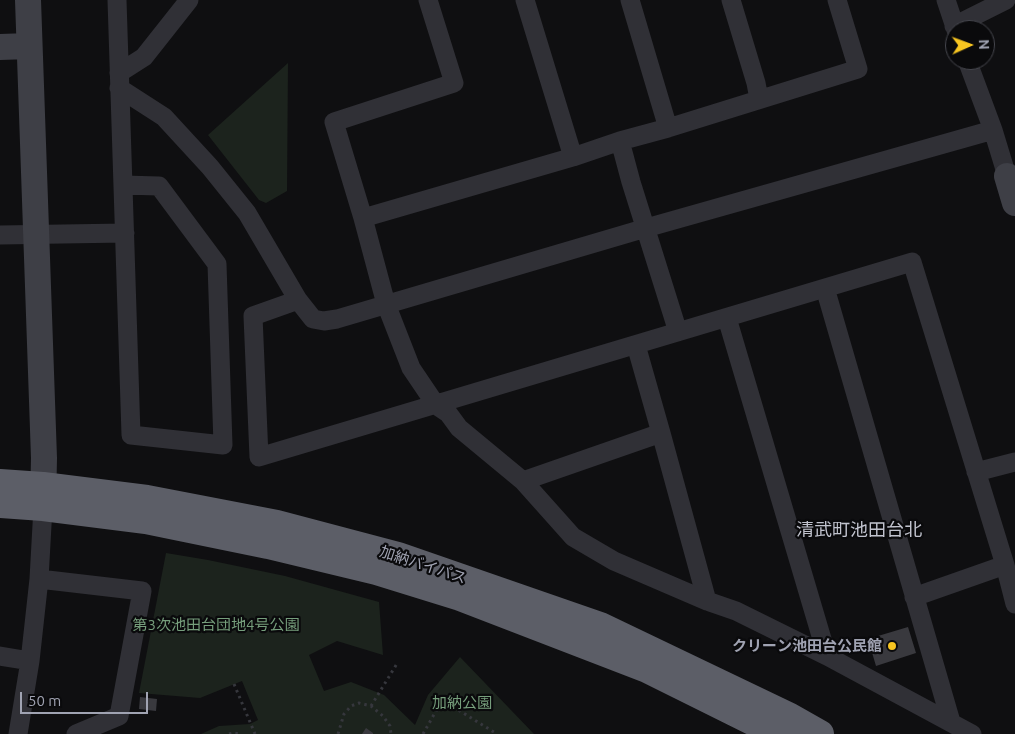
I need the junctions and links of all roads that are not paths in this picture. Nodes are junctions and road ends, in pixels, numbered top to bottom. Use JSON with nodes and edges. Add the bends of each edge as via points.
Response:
{"nodes":[{"id":1,"x":28,"y":0,"type":"edge"},
{"id":2,"x":116,"y":0,"type":"edge"},
{"id":3,"x":189,"y":0,"type":"edge"},
{"id":4,"x":428,"y":0,"type":"edge"},
{"id":5,"x":525,"y":0,"type":"edge"},
{"id":6,"x":630,"y":0,"type":"edge"},
{"id":7,"x":731,"y":0,"type":"edge"},
{"id":8,"x":837,"y":0,"type":"edge"},
{"id":9,"x":946,"y":0,"type":"edge"},
{"id":10,"x":1006,"y":0,"type":"edge"},
{"id":11,"x":952,"y":20,"type":"edge"},
{"id":12,"x":970,"y":20,"type":"edge"},
{"id":13,"x":29,"y":46,"type":"junction"},
{"id":14,"x":0,"y":47,"type":"edge"},
{"id":15,"x":971,"y":70,"type":"edge"},
{"id":16,"x":119,"y":80,"type":"junction"},
{"id":17,"x":759,"y":99,"type":"junction"},
{"id":18,"x":668,"y":128,"type":"junction"},
{"id":19,"x":993,"y":130,"type":"junction"},
{"id":20,"x":620,"y":141,"type":"junction"},
{"id":21,"x":573,"y":157,"type":"junction"},
{"id":22,"x":1011,"y":176,"type":"edge"},
{"id":23,"x":123,"y":185,"type":"junction"},
{"id":24,"x":1015,"y":203,"type":"edge"},
{"id":25,"x":362,"y":218,"type":"junction"},
{"id":26,"x":646,"y":228,"type":"junction"},
{"id":27,"x":124,"y":233,"type":"junction"},
{"id":28,"x":35,"y":234,"type":"junction"},
{"id":29,"x":0,"y":235,"type":"edge"},
{"id":30,"x":825,"y":288,"type":"junction"},
{"id":31,"x":298,"y":300,"type":"junction"},
{"id":32,"x":386,"y":304,"type":"junction"},
{"id":33,"x":727,"y":318,"type":"junction"},
{"id":34,"x":678,"y":332,"type":"junction"},
{"id":35,"x":636,"y":345,"type":"junction"},
{"id":36,"x":436,"y":405,"type":"junction"},
{"id":37,"x":661,"y":433,"type":"junction"},
{"id":38,"x":1015,"y":462,"type":"edge"},
{"id":39,"x":976,"y":472,"type":"junction"},
{"id":40,"x":523,"y":481,"type":"junction"},
{"id":41,"x":0,"y":483,"type":"edge"},
{"id":42,"x":43,"y":496,"type":"junction"},
{"id":43,"x":0,"y":504,"type":"edge"},
{"id":44,"x":1005,"y":565,"type":"junction"},
{"id":45,"x":39,"y":579,"type":"junction"},
{"id":46,"x":914,"y":597,"type":"junction"},
{"id":47,"x":707,"y":601,"type":"junction"},
{"id":48,"x":1015,"y":604,"type":"edge"},
{"id":49,"x":0,"y":656,"type":"edge"},
{"id":50,"x":827,"y":656,"type":"junction"},
{"id":51,"x":30,"y":661,"type":"junction"},
{"id":52,"x":951,"y":722,"type":"junction"},
{"id":53,"x":18,"y":734,"type":"edge"},
{"id":54,"x":76,"y":734,"type":"edge"},
{"id":55,"x":778,"y":734,"type":"edge"},
{"id":56,"x":820,"y":734,"type":"edge"},
{"id":57,"x":972,"y":734,"type":"edge"}],
"edges":[{"from":1,"to":13,"type":"street"},
{"from":2,"to":16,"type":"street"},
{"from":3,"to":16,"type":"street","via":[[144,57]]},
{"from":4,"to":25,"type":"street","via":[[454,83],[334,122]]},
{"from":5,"to":21,"type":"street"},
{"from":6,"to":18,"type":"street"},
{"from":7,"to":17,"type":"street"},
{"from":8,"to":17,"type":"street","via":[[858,69]]},
{"from":9,"to":11,"type":"street"},
{"from":10,"to":12,"type":"street"},
{"from":13,"to":14,"type":"street"},
{"from":13,"to":28,"type":"street"},
{"from":15,"to":19,"type":"street"},
{"from":16,"to":23,"type":"street"},
{"from":16,"to":31,"type":"street","via":[[164,117],[210,167],[247,213]]},
{"from":17,"to":18,"type":"street"},
{"from":18,"to":20,"type":"street"},
{"from":19,"to":22,"type":"street"},
{"from":19,"to":26,"type":"street"},
{"from":20,"to":21,"type":"street"},
{"from":20,"to":26,"type":"street"},
{"from":21,"to":25,"type":"street"},
{"from":22,"to":24,"type":"street"},
{"from":23,"to":27,"type":"street"},
{"from":23,"to":27,"type":"street","via":[[159,186],[218,264],[223,444],[131,435]]},
{"from":25,"to":32,"type":"street"},
{"from":26,"to":32,"type":"street"},
{"from":26,"to":34,"type":"street"},
{"from":27,"to":28,"type":"street"},
{"from":28,"to":29,"type":"street"},
{"from":28,"to":42,"type":"street"},
{"from":30,"to":33,"type":"street"},
{"from":30,"to":39,"type":"street","via":[[912,262]]},
{"from":30,"to":46,"type":"street"},
{"from":31,"to":32,"type":"street","via":[[313,319],[324,321]]},
{"from":31,"to":36,"type":"street","via":[[253,316],[259,457]]},
{"from":32,"to":36,"type":"street","via":[[411,368]]},
{"from":33,"to":34,"type":"street"},
{"from":33,"to":50,"type":"street"},
{"from":34,"to":35,"type":"street"},
{"from":35,"to":36,"type":"street"},
{"from":35,"to":37,"type":"street"},
{"from":36,"to":40,"type":"street"},
{"from":37,"to":40,"type":"street"},
{"from":37,"to":47,"type":"street"},
{"from":38,"to":39,"type":"street"},
{"from":39,"to":44,"type":"street"},
{"from":40,"to":47,"type":"street","via":[[573,537],[614,561]]},
{"from":41,"to":42,"type":"highway","name":"加納バイパス"},
{"from":42,"to":43,"type":"highway","name":"加納バイパス"},
{"from":42,"to":45,"type":"street"},
{"from":42,"to":55,"type":"highway","name":"加納バイパス","via":[[376,571],[460,597],[647,669]]},
{"from":42,"to":56,"type":"highway","name":"加納バイパス","via":[[147,499],[277,524],[398,556],[600,626]]},
{"from":44,"to":46,"type":"street"},
{"from":44,"to":48,"type":"street"},
{"from":45,"to":51,"type":"street"},
{"from":45,"to":54,"type":"street","via":[[142,591],[119,716]]},
{"from":46,"to":52,"type":"street"},
{"from":47,"to":50,"type":"street","via":[[736,611]]},
{"from":49,"to":51,"type":"street"},
{"from":50,"to":52,"type":"street"},
{"from":51,"to":53,"type":"street"},
{"from":52,"to":57,"type":"street"}]}
